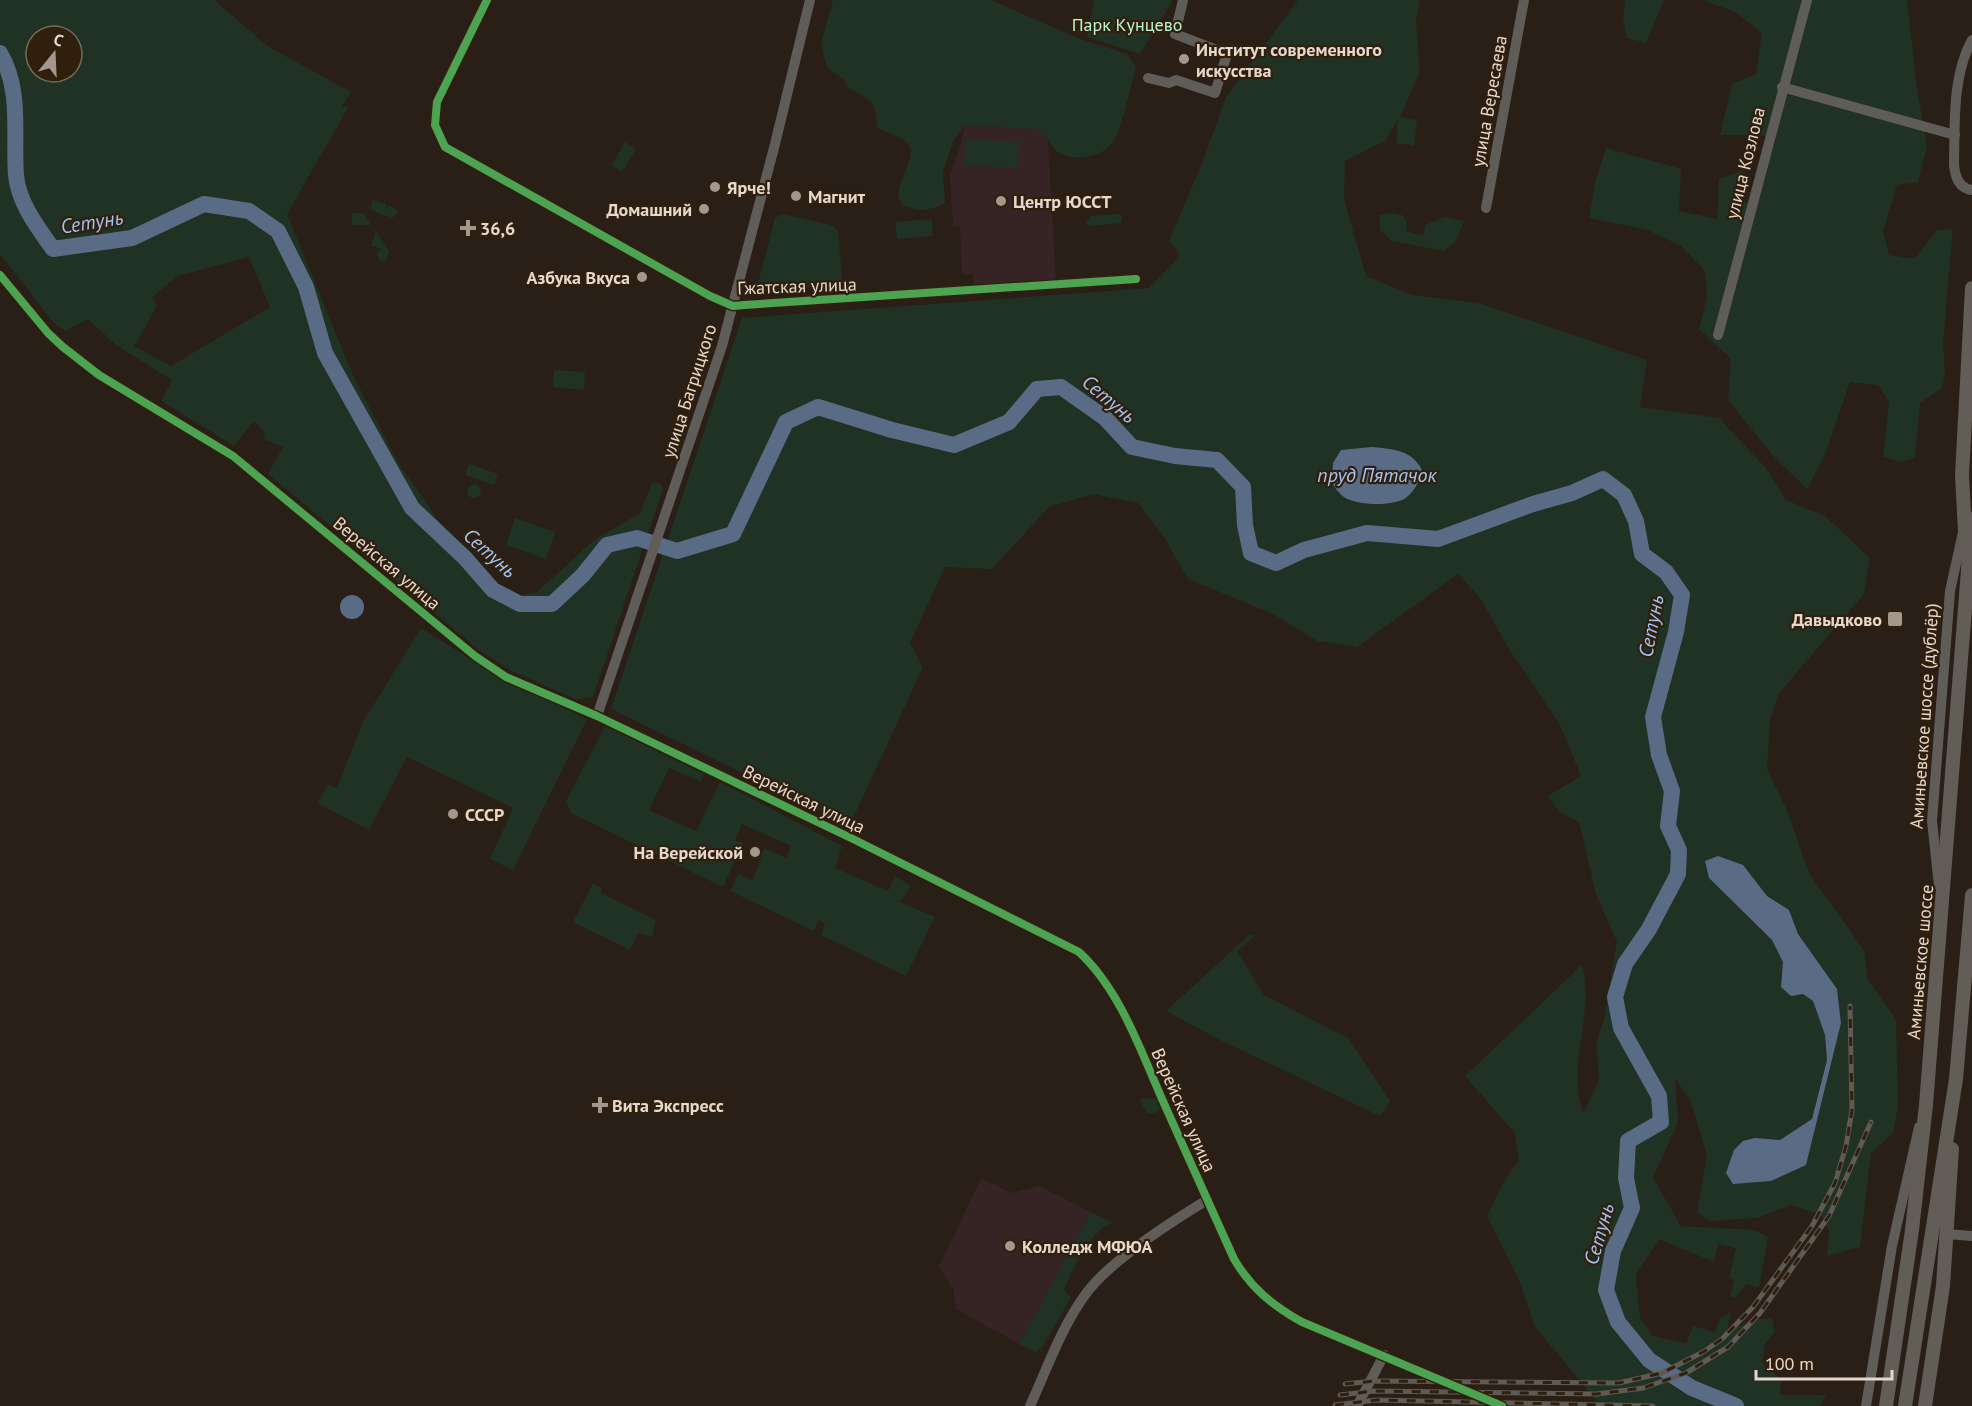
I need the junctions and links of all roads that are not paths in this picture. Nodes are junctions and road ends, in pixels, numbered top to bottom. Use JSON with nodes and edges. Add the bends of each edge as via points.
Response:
{"nodes":[{"id":1,"x":488,"y":0,"type":"edge"},
{"id":2,"x":810,"y":0,"type":"edge"},
{"id":3,"x":1183,"y":0,"type":"edge"},
{"id":4,"x":1524,"y":0,"type":"edge"},
{"id":5,"x":1807,"y":0,"type":"edge"},
{"id":6,"x":1972,"y":40,"type":"edge"},
{"id":7,"x":1148,"y":78,"type":"dead end"},
{"id":8,"x":1782,"y":87,"type":"junction"},
{"id":9,"x":1955,"y":135,"type":"junction"},
{"id":10,"x":1972,"y":190,"type":"edge"},
{"id":11,"x":1486,"y":208,"type":"dead end"},
{"id":12,"x":0,"y":275,"type":"edge"},
{"id":13,"x":1136,"y":279,"type":"dead end"},
{"id":14,"x":1972,"y":288,"type":"edge"},
{"id":15,"x":733,"y":306,"type":"junction"},
{"id":16,"x":1718,"y":334,"type":"dead end"},
{"id":17,"x":1968,"y":521,"type":"edge"},
{"id":18,"x":597,"y":716,"type":"junction"},
{"id":19,"x":1972,"y":895,"type":"edge"},
{"id":20,"x":1942,"y":912,"type":"junction"},
{"id":21,"x":1926,"y":1105,"type":"junction"},
{"id":22,"x":1952,"y":1108,"type":"junction"},
{"id":23,"x":1207,"y":1200,"type":"junction"},
{"id":24,"x":1947,"y":1234,"type":"junction"},
{"id":25,"x":1972,"y":1236,"type":"edge"},
{"id":26,"x":1384,"y":1356,"type":"junction"},
{"id":27,"x":1866,"y":1403,"type":"edge"},
{"id":28,"x":1886,"y":1405,"type":"edge"},
{"id":29,"x":1030,"y":1406,"type":"edge"},
{"id":30,"x":1357,"y":1406,"type":"edge"},
{"id":31,"x":1502,"y":1406,"type":"edge"},
{"id":32,"x":1905,"y":1406,"type":"edge"},
{"id":33,"x":1924,"y":1406,"type":"edge"}],
"edges":[{"from":1,"to":15,"type":"street","name":"Гжатская улица","via":[[437,102],[436,131],[446,147]]},
{"from":2,"to":15,"type":"street","name":"улица Багрицкого"},
{"from":3,"to":7,"type":"street","via":[[1175,34],[1227,54],[1215,93],[1176,80],[1169,83]]},
{"from":4,"to":11,"type":"street","name":"улица Вересаева"},
{"from":5,"to":8,"type":"street","name":"улица Козлова"},
{"from":6,"to":9,"type":"street","via":[[1959,76]]},
{"from":8,"to":9,"type":"street"},
{"from":8,"to":16,"type":"street","name":"улица Козлова"},
{"from":9,"to":10,"type":"street","via":[[1955,177],[1961,186]]},
{"from":12,"to":18,"type":"street","name":"Верейская улица","via":[[69,352],[99,375],[233,456],[475,656],[506,677]]},
{"from":13,"to":15,"type":"street","name":"Гжатская улица"},
{"from":14,"to":17,"type":"main road","name":"Аминьевское шоссе (дублёр)","via":[[1962,475]]},
{"from":15,"to":18,"type":"street","name":"улица Багрицкого"},
{"from":17,"to":20,"type":"main road","name":"Аминьевское шоссе"},
{"from":17,"to":20,"type":"street","name":"Аминьевское шоссе (дублёр)","via":[[1950,591],[1932,821]]},
{"from":18,"to":23,"type":"street","name":"Верейская улица","via":[[1079,952],[1094,966],[1134,1034]]},
{"from":19,"to":22,"type":"main road"},
{"from":20,"to":21,"type":"main road","name":"Аминьевское шоссе"},
{"from":21,"to":27,"type":"street","via":[[1903,1190]]},
{"from":21,"to":28,"type":"main road","name":"Аминьевское шоссе"},
{"from":22,"to":24,"type":"main road"},
{"from":22,"to":32,"type":"main road"},
{"from":23,"to":26,"type":"street","name":"Верейская улица","via":[[1252,1286],[1302,1322]]},
{"from":23,"to":29,"type":"street","via":[[1165,1226],[1096,1281],[1074,1311]]},
{"from":24,"to":25,"type":"street"},
{"from":24,"to":33,"type":"main road"},
{"from":26,"to":30,"type":"street"},
{"from":26,"to":31,"type":"street","name":"Верейская улица"}]}
